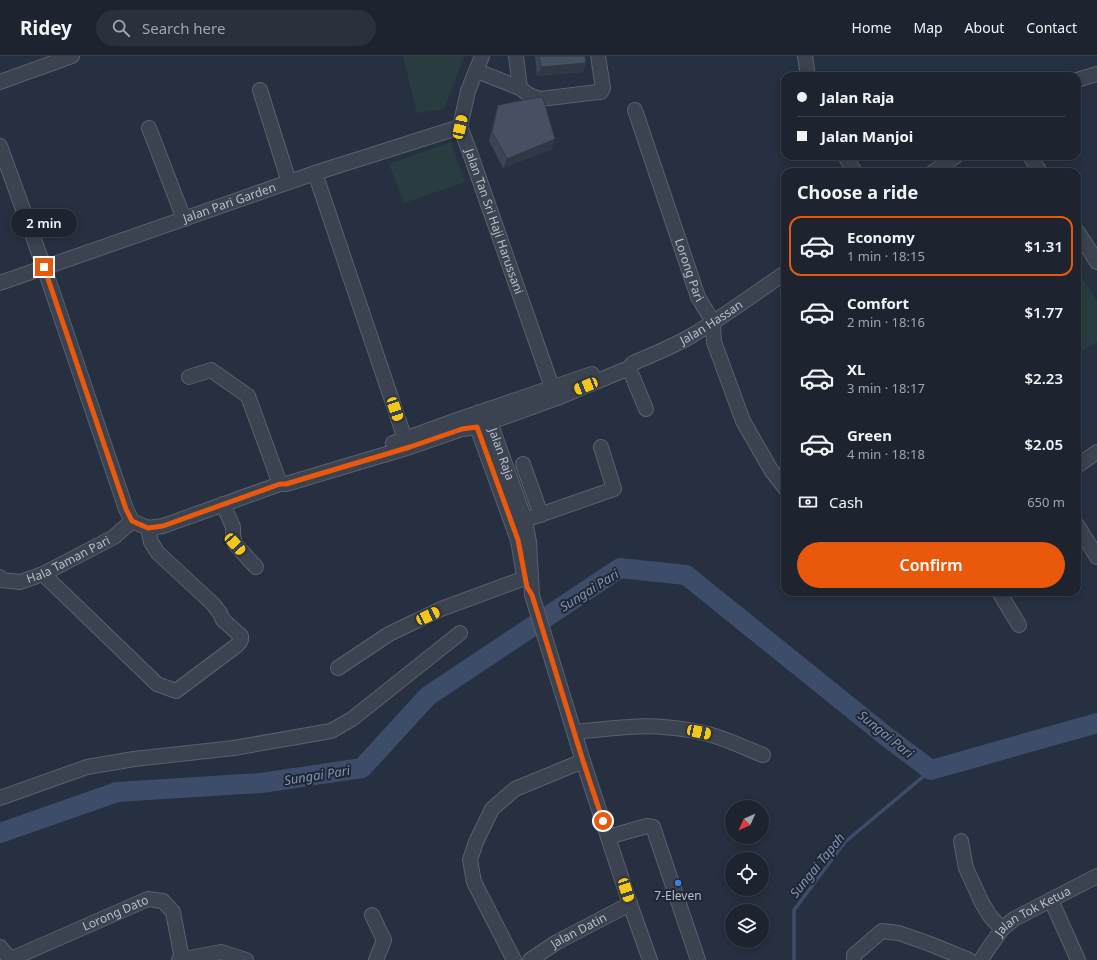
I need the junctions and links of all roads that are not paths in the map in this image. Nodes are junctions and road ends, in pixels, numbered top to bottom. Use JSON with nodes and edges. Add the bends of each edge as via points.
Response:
{"nodes":[{"id":1,"x":72,"y":56,"type":"edge"},
{"id":2,"x":482,"y":56,"type":"edge"},
{"id":3,"x":516,"y":56,"type":"edge"},
{"id":4,"x":598,"y":56,"type":"edge"},
{"id":5,"x":805,"y":56,"type":"edge"},
{"id":6,"x":477,"y":71,"type":"junction"},
{"id":7,"x":807,"y":72,"type":"edge"},
{"id":8,"x":1097,"y":74,"type":"edge"},
{"id":9,"x":1081,"y":79,"type":"edge"},
{"id":10,"x":0,"y":82,"type":"edge"},
{"id":11,"x":520,"y":88,"type":"junction"},
{"id":12,"x":260,"y":90,"type":"dead end"},
{"id":13,"x":635,"y":110,"type":"dead end"},
{"id":14,"x":460,"y":127,"type":"junction"},
{"id":15,"x":149,"y":128,"type":"dead end"},
{"id":16,"x":0,"y":146,"type":"edge"},
{"id":17,"x":950,"y":160,"type":"edge"},
{"id":18,"x":939,"y":168,"type":"edge"},
{"id":19,"x":315,"y":173,"type":"junction"},
{"id":20,"x":290,"y":182,"type":"junction"},
{"id":21,"x":184,"y":219,"type":"junction"},
{"id":22,"x":1081,"y":237,"type":"edge"},
{"id":23,"x":1097,"y":262,"type":"edge"},
{"id":24,"x":44,"y":267,"type":"junction"},
{"id":25,"x":781,"y":276,"type":"edge"},
{"id":26,"x":0,"y":283,"type":"edge"},
{"id":27,"x":714,"y":322,"type":"junction"},
{"id":28,"x":631,"y":366,"type":"junction"},
{"id":29,"x":190,"y":377,"type":"dead end"},
{"id":30,"x":555,"y":392,"type":"junction"},
{"id":31,"x":646,"y":409,"type":"dead end"},
{"id":32,"x":479,"y":412,"type":"junction"},
{"id":33,"x":490,"y":422,"type":"junction"},
{"id":34,"x":477,"y":427,"type":"junction"},
{"id":35,"x":405,"y":439,"type":"junction"},
{"id":36,"x":601,"y":447,"type":"dead end"},
{"id":37,"x":1097,"y":452,"type":"edge"},
{"id":38,"x":1081,"y":463,"type":"edge"},
{"id":39,"x":523,"y":464,"type":"dead end"},
{"id":40,"x":781,"y":483,"type":"edge"},
{"id":41,"x":280,"y":484,"type":"junction"},
{"id":42,"x":223,"y":504,"type":"junction"},
{"id":43,"x":541,"y":515,"type":"junction"},
{"id":44,"x":525,"y":520,"type":"junction"},
{"id":45,"x":132,"y":521,"type":"junction"},
{"id":46,"x":148,"y":528,"type":"junction"},
{"id":47,"x":1081,"y":532,"type":"edge"},
{"id":48,"x":1097,"y":557,"type":"edge"},
{"id":49,"x":256,"y":567,"type":"dead end"},
{"id":50,"x":43,"y":574,"type":"junction"},
{"id":51,"x":0,"y":577,"type":"edge"},
{"id":52,"x":525,"y":578,"type":"junction"},
{"id":53,"x":532,"y":595,"type":"junction"},
{"id":54,"x":1001,"y":596,"type":"edge"},
{"id":55,"x":1019,"y":625,"type":"dead end"},
{"id":56,"x":460,"y":633,"type":"dead end"},
{"id":57,"x":338,"y":668,"type":"dead end"},
{"id":58,"x":575,"y":732,"type":"junction"},
{"id":59,"x":763,"y":755,"type":"dead end"},
{"id":60,"x":583,"y":761,"type":"junction"},
{"id":61,"x":0,"y":798,"type":"edge"},
{"id":62,"x":608,"y":836,"type":"junction"},
{"id":63,"x":961,"y":841,"type":"dead end"},
{"id":64,"x":1097,"y":876,"type":"edge"},
{"id":65,"x":1051,"y":900,"type":"junction"},
{"id":66,"x":630,"y":904,"type":"junction"},
{"id":67,"x":372,"y":915,"type":"dead end"},
{"id":68,"x":1002,"y":929,"type":"junction"},
{"id":69,"x":0,"y":947,"type":"edge"},
{"id":70,"x":11,"y":959,"type":"edge"},
{"id":71,"x":180,"y":960,"type":"edge"},
{"id":72,"x":246,"y":960,"type":"edge"},
{"id":73,"x":376,"y":960,"type":"edge"},
{"id":74,"x":514,"y":960,"type":"edge"},
{"id":75,"x":530,"y":960,"type":"edge"},
{"id":76,"x":650,"y":960,"type":"edge"},
{"id":77,"x":698,"y":960,"type":"edge"},
{"id":78,"x":854,"y":960,"type":"edge"},
{"id":79,"x":970,"y":960,"type":"edge"},
{"id":80,"x":981,"y":960,"type":"edge"},
{"id":81,"x":1078,"y":960,"type":"edge"}],
"edges":[{"from":1,"to":10,"type":"street"},
{"from":2,"to":6,"type":"street"},
{"from":3,"to":11,"type":"street"},
{"from":4,"to":11,"type":"street","via":[[603,88],[601,92],[540,99]]},
{"from":5,"to":7,"type":"street"},
{"from":6,"to":11,"type":"street"},
{"from":6,"to":14,"type":"street","via":[[468,91]]},
{"from":8,"to":9,"type":"street"},
{"from":12,"to":20,"type":"street"},
{"from":13,"to":27,"type":"street","name":"Lorong Pari","via":[[698,297]]},
{"from":14,"to":19,"type":"street","name":"Jalan Pari Garden"},
{"from":14,"to":30,"type":"street","name":"Jalan Tan Sri Haji Harussani"},
{"from":15,"to":21,"type":"street"},
{"from":16,"to":24,"type":"street"},
{"from":17,"to":18,"type":"street"},
{"from":19,"to":20,"type":"street","name":"Jalan Pari Garden"},
{"from":19,"to":35,"type":"street"},
{"from":20,"to":21,"type":"street","name":"Jalan Pari Garden"},
{"from":21,"to":24,"type":"street","name":"Jalan Pari Garden"},
{"from":22,"to":23,"type":"street"},
{"from":24,"to":26,"type":"street","name":"Jalan Pari Garden"},
{"from":24,"to":45,"type":"street"},
{"from":25,"to":27,"type":"street","name":"Jalan Hassan"},
{"from":27,"to":28,"type":"street","name":"Jalan Hassan","via":[[690,337]]},
{"from":27,"to":40,"type":"street","via":[[714,342],[743,421]]},
{"from":28,"to":30,"type":"street","name":"Jalan Hassan","via":[[626,363]]},
{"from":28,"to":31,"type":"street"},
{"from":29,"to":41,"type":"street","via":[[211,370],[248,396]]},
{"from":30,"to":32,"type":"street","name":"Jalan Hassan"},
{"from":30,"to":33,"type":"street","name":"Jalan Hassan"},
{"from":32,"to":33,"type":"street","name":"Jalan Raja"},
{"from":32,"to":34,"type":"street","name":"Jalan Raja"},
{"from":32,"to":35,"type":"street","name":"Jalan Hassan"},
{"from":33,"to":34,"type":"street","name":"Jalan Hassan"},
{"from":33,"to":44,"type":"street","name":"Jalan Raja"},
{"from":34,"to":41,"type":"street","name":"Jalan Hassan","via":[[462,429],[410,447]]},
{"from":34,"to":52,"type":"street","name":"Jalan Raja","via":[[518,540]]},
{"from":35,"to":41,"type":"street","name":"Jalan Hassan","via":[[284,479]]},
{"from":36,"to":43,"type":"street","via":[[614,489]]},
{"from":37,"to":38,"type":"street"},
{"from":39,"to":43,"type":"street"},
{"from":41,"to":42,"type":"street"},
{"from":42,"to":46,"type":"street","via":[[163,526]]},
{"from":42,"to":49,"type":"street","via":[[234,527],[235,544]]},
{"from":43,"to":44,"type":"street"},
{"from":44,"to":53,"type":"street","name":"Jalan Raja"},
{"from":45,"to":46,"type":"street"},
{"from":45,"to":50,"type":"street","name":"Hala Taman Pari","via":[[114,537]]},
{"from":46,"to":50,"type":"street","via":[[151,542],[158,553],[213,604],[223,620],[241,636],[236,646],[176,691],[157,684]]},
{"from":47,"to":48,"type":"street"},
{"from":50,"to":51,"type":"street","name":"Hala Taman Pari","via":[[20,582],[2,580]]},
{"from":52,"to":53,"type":"street","name":"Jalan Raja"},
{"from":52,"to":57,"type":"street","via":[[441,609],[389,634]]},
{"from":53,"to":58,"type":"street","name":"Jalan Raja"},
{"from":54,"to":55,"type":"street"},
{"from":56,"to":61,"type":"street","via":[[352,719],[331,731],[234,748],[87,767]]},
{"from":58,"to":59,"type":"street","via":[[631,726],[689,730],[709,734]]},
{"from":58,"to":60,"type":"street","name":"Jalan Raja"},
{"from":60,"to":62,"type":"street","name":"Jalan Raja"},
{"from":60,"to":74,"type":"street","via":[[515,789],[492,809],[476,842],[470,860],[474,882]]},
{"from":62,"to":66,"type":"street","name":"Jalan Raja"},
{"from":62,"to":77,"type":"street","via":[[647,826],[653,827]]},
{"from":63,"to":68,"type":"street","via":[[966,868],[982,903]]},
{"from":64,"to":65,"type":"street","name":"Jalan Tok Ketua"},
{"from":65,"to":68,"type":"street","name":"Jalan Tok Ketua","via":[[1014,919]]},
{"from":65,"to":81,"type":"street"},
{"from":66,"to":75,"type":"street","name":"Jalan Datin","via":[[556,942]]},
{"from":66,"to":76,"type":"street","name":"Jalan Raja"},
{"from":67,"to":73,"type":"street","via":[[384,940]]},
{"from":68,"to":80,"type":"street","name":"Jalan Tok Ketua"},
{"from":69,"to":70,"type":"street"},
{"from":70,"to":71,"type":"street","name":"Lorong Dato","via":[[148,899],[163,901],[172,912]]},
{"from":71,"to":72,"type":"street","name":"Lorong Dato","via":[[220,952]]},
{"from":78,"to":79,"type":"street","via":[[854,955],[882,931],[899,933]]}]}
